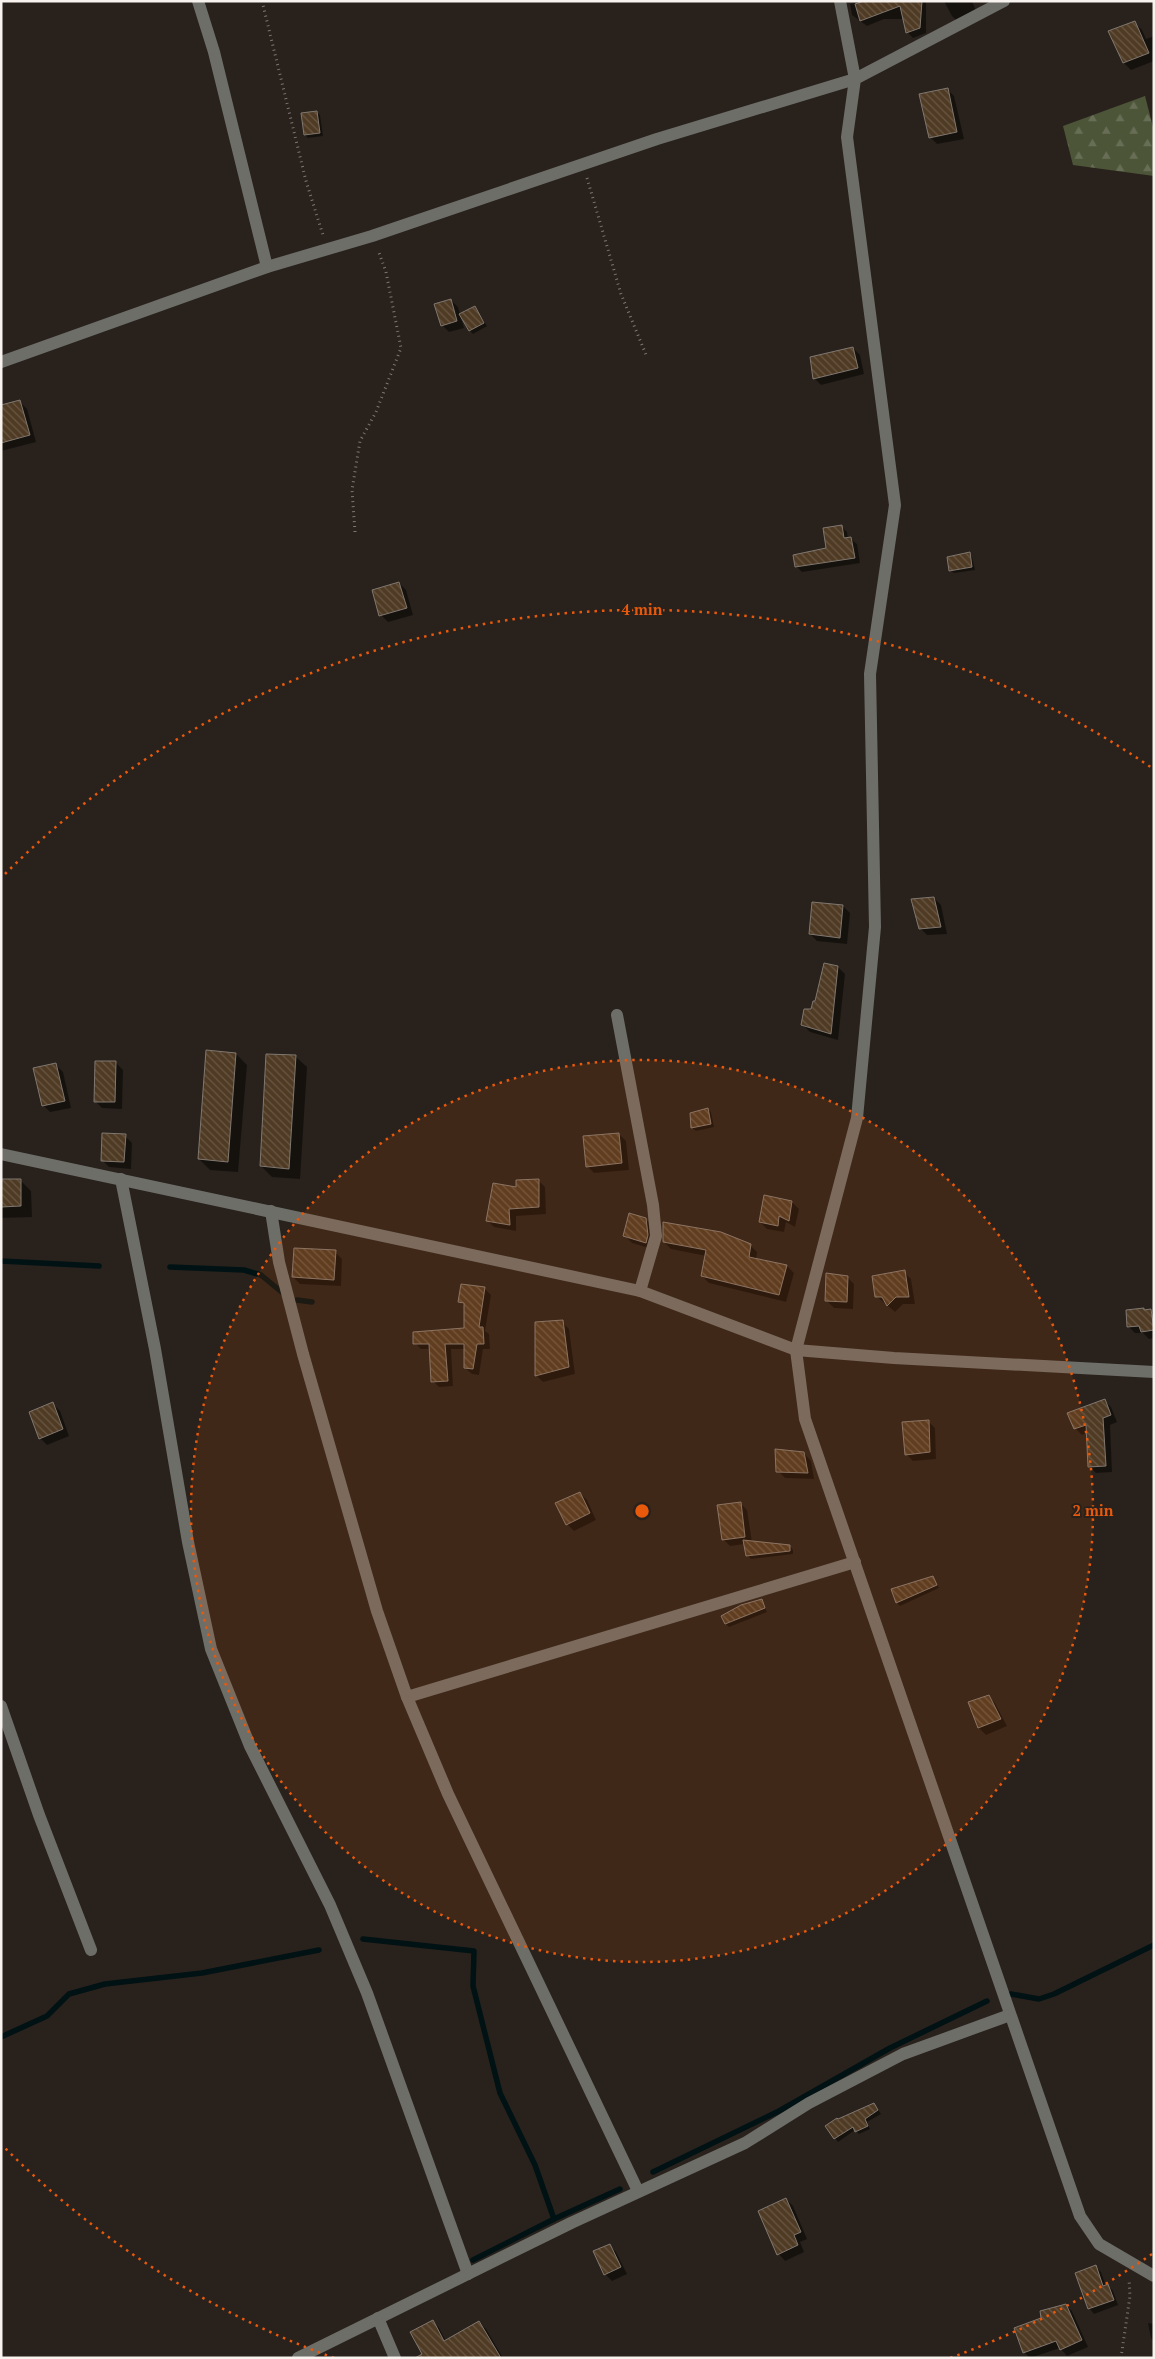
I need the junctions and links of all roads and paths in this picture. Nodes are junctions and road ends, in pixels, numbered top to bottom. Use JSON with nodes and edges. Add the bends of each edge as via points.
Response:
{"nodes":[{"id":1,"x":198,"y":1,"type":"edge"},
{"id":2,"x":262,"y":1,"type":"edge"},
{"id":3,"x":840,"y":1,"type":"edge"},
{"id":4,"x":1004,"y":1,"type":"edge"},
{"id":5,"x":855,"y":79,"type":"junction"},
{"id":6,"x":582,"y":163,"type":"junction"},
{"id":7,"x":372,"y":236,"type":"junction"},
{"id":8,"x":327,"y":250,"type":"junction"},
{"id":9,"x":267,"y":267,"type":"junction"},
{"id":10,"x":647,"y":357,"type":"dead end"},
{"id":11,"x":1,"y":362,"type":"edge"},
{"id":12,"x":355,"y":532,"type":"dead end"},
{"id":13,"x":617,"y":1015,"type":"dead end"},
{"id":14,"x":1,"y":1154,"type":"edge"},
{"id":15,"x":121,"y":1179,"type":"junction"},
{"id":16,"x":271,"y":1211,"type":"junction"},
{"id":17,"x":640,"y":1291,"type":"junction"},
{"id":18,"x":796,"y":1350,"type":"junction"},
{"id":19,"x":1154,"y":1372,"type":"edge"},
{"id":20,"x":855,"y":1562,"type":"junction"},
{"id":21,"x":407,"y":1697,"type":"junction"},
{"id":22,"x":1,"y":1706,"type":"edge"},
{"id":23,"x":91,"y":1950,"type":"dead end"},
{"id":24,"x":1010,"y":2015,"type":"junction"},
{"id":25,"x":638,"y":2191,"type":"junction"},
{"id":26,"x":1131,"y":2263,"type":"junction"},
{"id":27,"x":468,"y":2274,"type":"junction"},
{"id":28,"x":1154,"y":2276,"type":"edge"},
{"id":29,"x":378,"y":2318,"type":"junction"},
{"id":30,"x":298,"y":2358,"type":"edge"},
{"id":31,"x":394,"y":2358,"type":"edge"},
{"id":32,"x":1121,"y":2358,"type":"edge"}],
"edges":[{"from":1,"to":9,"type":"street","via":[[214,52]]},
{"from":2,"to":8,"type":"path","via":[[306,181]]},
{"from":3,"to":5,"type":"street"},
{"from":4,"to":5,"type":"street"},
{"from":5,"to":6,"type":"street"},
{"from":5,"to":18,"type":"street","via":[[847,137],[895,505],[870,674],[876,927],[856,1118]]},
{"from":6,"to":7,"type":"street"},
{"from":6,"to":10,"type":"path","via":[[621,294]]},
{"from":7,"to":8,"type":"street"},
{"from":7,"to":12,"type":"path","via":[[386,272],[401,348],[376,412],[360,441],[352,490]]},
{"from":8,"to":9,"type":"street"},
{"from":9,"to":11,"type":"street"},
{"from":13,"to":17,"type":"street","via":[[656,1236]]},
{"from":14,"to":15,"type":"street"},
{"from":15,"to":16,"type":"street"},
{"from":15,"to":27,"type":"street","via":[[211,1649],[250,1746],[330,1905],[367,1993]]},
{"from":16,"to":17,"type":"street"},
{"from":16,"to":21,"type":"street","via":[[303,1354],[377,1611]]},
{"from":17,"to":18,"type":"street"},
{"from":18,"to":19,"type":"street"},
{"from":18,"to":20,"type":"street","via":[[805,1419]]},
{"from":20,"to":21,"type":"street"},
{"from":20,"to":24,"type":"street"},
{"from":21,"to":25,"type":"street","via":[[448,1794]]},
{"from":22,"to":23,"type":"street"},
{"from":24,"to":25,"type":"street","via":[[903,2054],[809,2103],[745,2143]]},
{"from":24,"to":26,"type":"street","via":[[1080,2216],[1099,2244]]},
{"from":25,"to":27,"type":"street"},
{"from":26,"to":28,"type":"street"},
{"from":26,"to":32,"type":"path"},
{"from":27,"to":29,"type":"street"},
{"from":29,"to":30,"type":"street"},
{"from":29,"to":31,"type":"street"}]}
